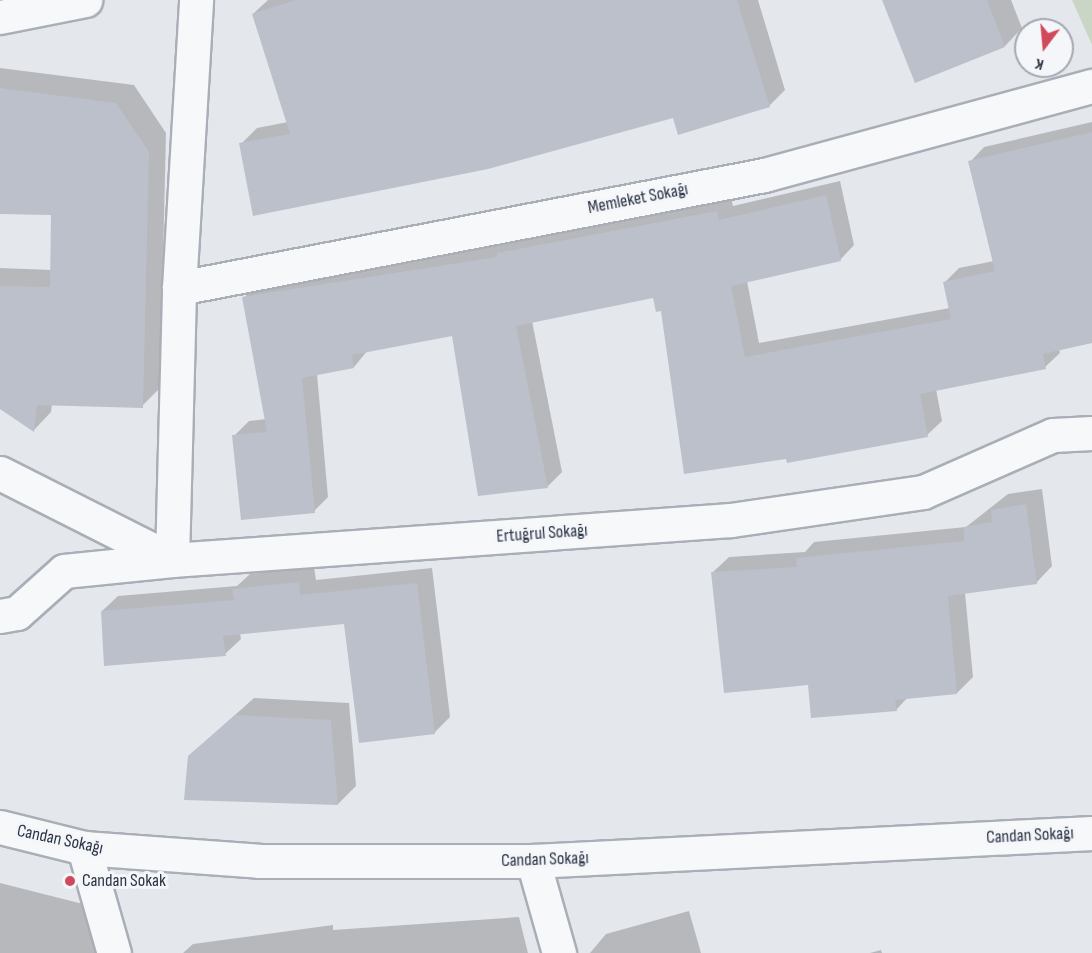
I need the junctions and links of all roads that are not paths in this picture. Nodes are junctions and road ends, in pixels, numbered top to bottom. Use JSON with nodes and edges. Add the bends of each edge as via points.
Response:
{"nodes":[{"id":1,"x":86,"y":0,"type":"edge"},
{"id":2,"x":196,"y":0,"type":"edge"},
{"id":3,"x":40,"y":4,"type":"edge"},
{"id":4,"x":0,"y":17,"type":"edge"},
{"id":5,"x":1092,"y":86,"type":"edge"},
{"id":6,"x":179,"y":288,"type":"junction"},
{"id":7,"x":1092,"y":434,"type":"edge"},
{"id":8,"x":0,"y":473,"type":"edge"},
{"id":9,"x":172,"y":560,"type":"junction"},
{"id":10,"x":0,"y":616,"type":"edge"},
{"id":11,"x":0,"y":827,"type":"edge"},
{"id":12,"x":1092,"y":833,"type":"edge"},
{"id":13,"x":84,"y":848,"type":"junction"},
{"id":14,"x":533,"y":861,"type":"junction"},
{"id":15,"x":114,"y":953,"type":"edge"},
{"id":16,"x":559,"y":953,"type":"edge"}],
"edges":[{"from":1,"to":3,"type":"street"},
{"from":2,"to":6,"type":"street"},
{"from":3,"to":4,"type":"street"},
{"from":5,"to":6,"type":"street","name":"Memleket Sokağı","via":[[764,175]]},
{"from":6,"to":9,"type":"street"},
{"from":7,"to":9,"type":"street","name":"Ertuğrul Sokağı","via":[[1053,435],[923,492],[732,520]]},
{"from":8,"to":9,"type":"street"},
{"from":9,"to":10,"type":"street","via":[[64,571],[17,613]]},
{"from":11,"to":13,"type":"street","name":"Candan Sokağı"},
{"from":12,"to":14,"type":"street","name":"Candan Sokağı"},
{"from":13,"to":14,"type":"street","name":"Candan Sokağı","via":[[259,861]]},
{"from":13,"to":15,"type":"street"},
{"from":14,"to":16,"type":"street"}]}
